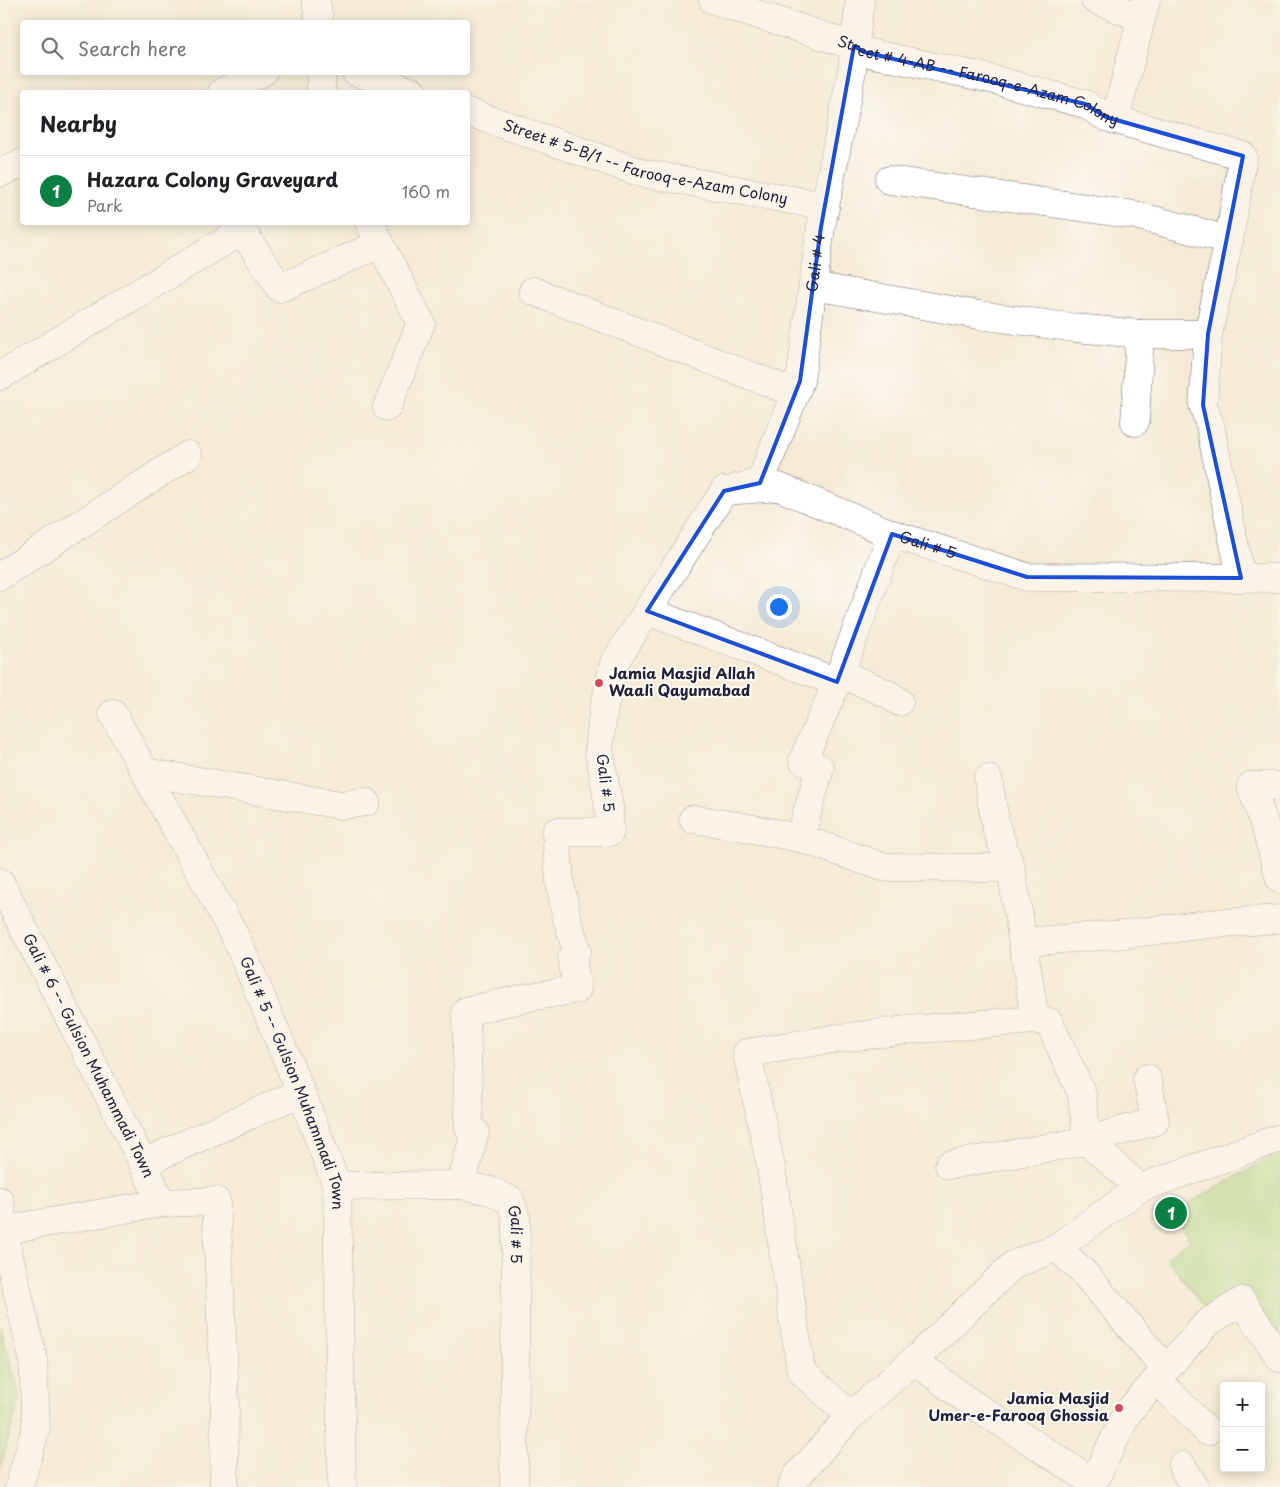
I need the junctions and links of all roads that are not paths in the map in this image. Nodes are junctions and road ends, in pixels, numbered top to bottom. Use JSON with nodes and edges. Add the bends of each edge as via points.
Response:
{"nodes":[{"id":1,"x":316,"y":0,"type":"edge"},
{"id":2,"x":713,"y":0,"type":"edge"},
{"id":3,"x":860,"y":0,"type":"edge"},
{"id":4,"x":1095,"y":0,"type":"edge"},
{"id":5,"x":1143,"y":9,"type":"edge"},
{"id":6,"x":319,"y":20,"type":"edge"},
{"id":7,"x":854,"y":46,"type":"junction"},
{"id":8,"x":257,"y":75,"type":"edge"},
{"id":9,"x":321,"y":75,"type":"edge"},
{"id":10,"x":365,"y":75,"type":"edge"},
{"id":11,"x":226,"y":90,"type":"edge"},
{"id":12,"x":321,"y":90,"type":"edge"},
{"id":13,"x":407,"y":90,"type":"edge"},
{"id":14,"x":470,"y":113,"type":"edge"},
{"id":15,"x":1115,"y":120,"type":"junction"},
{"id":16,"x":20,"y":164,"type":"edge"},
{"id":17,"x":0,"y":173,"type":"edge"},
{"id":18,"x":889,"y":180,"type":"dead end"},
{"id":19,"x":825,"y":206,"type":"junction"},
{"id":20,"x":375,"y":233,"type":"edge"},
{"id":21,"x":1229,"y":240,"type":"junction"},
{"id":22,"x":813,"y":286,"type":"junction"},
{"id":23,"x":533,"y":291,"type":"dead end"},
{"id":24,"x":1140,"y":334,"type":"junction"},
{"id":25,"x":1208,"y":334,"type":"junction"},
{"id":26,"x":0,"y":376,"type":"edge"},
{"id":27,"x":795,"y":393,"type":"junction"},
{"id":28,"x":386,"y":407,"type":"dead end"},
{"id":29,"x":1136,"y":422,"type":"dead end"},
{"id":30,"x":188,"y":455,"type":"dead end"},
{"id":31,"x":724,"y":491,"type":"junction"},
{"id":32,"x":892,"y":534,"type":"junction"},
{"id":33,"x":0,"y":576,"type":"edge"},
{"id":34,"x":1241,"y":578,"type":"junction"},
{"id":35,"x":1280,"y":578,"type":"edge"},
{"id":36,"x":647,"y":611,"type":"junction"},
{"id":37,"x":838,"y":677,"type":"junction"},
{"id":38,"x":899,"y":702,"type":"dead end"},
{"id":39,"x":113,"y":714,"type":"dead end"},
{"id":40,"x":145,"y":772,"type":"junction"},
{"id":41,"x":988,"y":779,"type":"dead end"},
{"id":42,"x":1280,"y":786,"type":"edge"},
{"id":43,"x":366,"y":802,"type":"dead end"},
{"id":44,"x":693,"y":819,"type":"dead end"},
{"id":45,"x":800,"y":838,"type":"junction"},
{"id":46,"x":1011,"y":868,"type":"junction"},
{"id":47,"x":1280,"y":879,"type":"edge"},
{"id":48,"x":0,"y":882,"type":"edge"},
{"id":49,"x":1280,"y":919,"type":"edge"},
{"id":50,"x":1024,"y":942,"type":"junction"},
{"id":51,"x":1034,"y":1020,"type":"junction"},
{"id":52,"x":1147,"y":1078,"type":"dead end"},
{"id":53,"x":301,"y":1092,"type":"junction"},
{"id":54,"x":1280,"y":1138,"type":"edge"},
{"id":55,"x":1087,"y":1141,"type":"junction"},
{"id":56,"x":142,"y":1164,"type":"junction"},
{"id":57,"x":949,"y":1166,"type":"dead end"},
{"id":58,"x":461,"y":1185,"type":"junction"},
{"id":59,"x":337,"y":1186,"type":"junction"},
{"id":60,"x":1140,"y":1188,"type":"junction"},
{"id":61,"x":0,"y":1201,"type":"edge"},
{"id":62,"x":161,"y":1203,"type":"junction"},
{"id":63,"x":3,"y":1230,"type":"junction"},
{"id":64,"x":1057,"y":1247,"type":"junction"},
{"id":65,"x":1280,"y":1358,"type":"edge"},
{"id":66,"x":914,"y":1360,"type":"junction"},
{"id":67,"x":1161,"y":1374,"type":"junction"},
{"id":68,"x":851,"y":1416,"type":"junction"},
{"id":69,"x":1207,"y":1431,"type":"dead end"},
{"id":70,"x":1092,"y":1485,"type":"edge"},
{"id":71,"x":19,"y":1487,"type":"edge"},
{"id":72,"x":224,"y":1487,"type":"edge"},
{"id":73,"x":342,"y":1487,"type":"edge"},
{"id":74,"x":514,"y":1487,"type":"edge"},
{"id":75,"x":792,"y":1487,"type":"edge"}],
"edges":[{"from":1,"to":6,"type":"street"},
{"from":2,"to":7,"type":"street","name":"Street # 4-AB -- Farooq-e-Azam Colony"},
{"from":3,"to":7,"type":"street","name":"Gali # 4"},
{"from":4,"to":5,"type":"street"},
{"from":5,"to":15,"type":"street"},
{"from":7,"to":15,"type":"street","name":"Street # 4-AB -- Farooq-e-Azam Colony","via":[[864,52],[987,78],[1085,104]]},
{"from":7,"to":19,"type":"street","name":"Gali # 4"},
{"from":8,"to":11,"type":"street"},
{"from":9,"to":12,"type":"street"},
{"from":10,"to":13,"type":"street"},
{"from":14,"to":19,"type":"street","name":"Street # 5-B/1 -- Farooq-e-Azam Colony","via":[[642,173]]},
{"from":15,"to":21,"type":"street","name":"Street # 4-AB -- Farooq-e-Azam Colony","via":[[1243,156]]},
{"from":16,"to":17,"type":"street"},
{"from":18,"to":21,"type":"street","via":[[1135,215]]},
{"from":19,"to":22,"type":"street","name":"Gali # 4"},
{"from":20,"to":26,"type":"street","via":[[280,288],[242,231]]},
{"from":20,"to":28,"type":"street","via":[[421,323]]},
{"from":21,"to":25,"type":"street"},
{"from":22,"to":24,"type":"street","via":[[980,315]]},
{"from":22,"to":27,"type":"street","name":"Gali # 4","via":[[800,381]]},
{"from":23,"to":27,"type":"street"},
{"from":24,"to":25,"type":"street"},
{"from":24,"to":29,"type":"street"},
{"from":25,"to":34,"type":"street","via":[[1203,406],[1210,425]]},
{"from":27,"to":31,"type":"street","name":"Gali # 4","via":[[760,482]]},
{"from":30,"to":33,"type":"street"},
{"from":31,"to":32,"type":"street","name":"Gali # 5","via":[[779,487]]},
{"from":31,"to":36,"type":"street","name":"Gali # 5"},
{"from":32,"to":34,"type":"street","name":"Gali # 5","via":[[1027,577]]},
{"from":32,"to":37,"type":"street"},
{"from":34,"to":35,"type":"street","name":"Gali # 5"},
{"from":36,"to":37,"type":"street"},
{"from":36,"to":58,"type":"street","name":"Gali # 5","via":[[614,663],[603,712],[600,751],[610,832],[556,832],[560,882],[577,951],[572,958],[578,988],[466,1012],[469,1128],[475,1132]]},
{"from":37,"to":38,"type":"street","via":[[890,695]]},
{"from":37,"to":45,"type":"street","via":[[803,760],[820,768]]},
{"from":39,"to":40,"type":"street","name":"Gali # 5 -- Gulsion Muhammadi Town"},
{"from":40,"to":43,"type":"street","via":[[341,806]]},
{"from":40,"to":53,"type":"street","name":"Gali # 5 -- Gulsion Muhammadi Town","via":[[237,940]]},
{"from":41,"to":46,"type":"street","via":[[996,827]]},
{"from":42,"to":47,"type":"street","via":[[1251,786]]},
{"from":44,"to":45,"type":"street"},
{"from":45,"to":46,"type":"street","via":[[882,867]]},
{"from":46,"to":50,"type":"street"},
{"from":48,"to":56,"type":"street","name":"Gali # 6 -- Gulsion Muhammadi Town"},
{"from":49,"to":50,"type":"street"},
{"from":50,"to":51,"type":"street"},
{"from":51,"to":55,"type":"street","via":[[1049,1022],[1082,1094]]},
{"from":51,"to":68,"type":"street","via":[[908,1030],[747,1053],[771,1167],[801,1371]]},
{"from":52,"to":55,"type":"street","via":[[1155,1121]]},
{"from":53,"to":56,"type":"street"},
{"from":53,"to":59,"type":"street","name":"Gali # 5 -- Gulsion Muhammadi Town"},
{"from":54,"to":60,"type":"street"},
{"from":55,"to":57,"type":"street"},
{"from":55,"to":60,"type":"street"},
{"from":56,"to":62,"type":"street","name":"Gali # 6 -- Gulsion Muhammadi Town"},
{"from":58,"to":59,"type":"street"},
{"from":58,"to":74,"type":"street","name":"Gali # 5","via":[[491,1191],[510,1200],[516,1218]]},
{"from":59,"to":73,"type":"street","name":"Gali # 5 -- Gulsion Muhammadi Town"},
{"from":60,"to":64,"type":"street"},
{"from":61,"to":63,"type":"street"},
{"from":62,"to":63,"type":"street"},
{"from":62,"to":72,"type":"street","via":[[216,1202],[225,1402]]},
{"from":63,"to":71,"type":"street","via":[[33,1358],[36,1428]]},
{"from":64,"to":66,"type":"street","via":[[1013,1265]]},
{"from":64,"to":67,"type":"street","via":[[1084,1273]]},
{"from":65,"to":67,"type":"street","via":[[1242,1301],[1207,1323]]},
{"from":66,"to":68,"type":"street"},
{"from":66,"to":70,"type":"street","via":[[965,1399]]},
{"from":67,"to":69,"type":"street"},
{"from":67,"to":70,"type":"street","via":[[1128,1412]]},
{"from":68,"to":75,"type":"street","via":[[797,1476]]}]}
